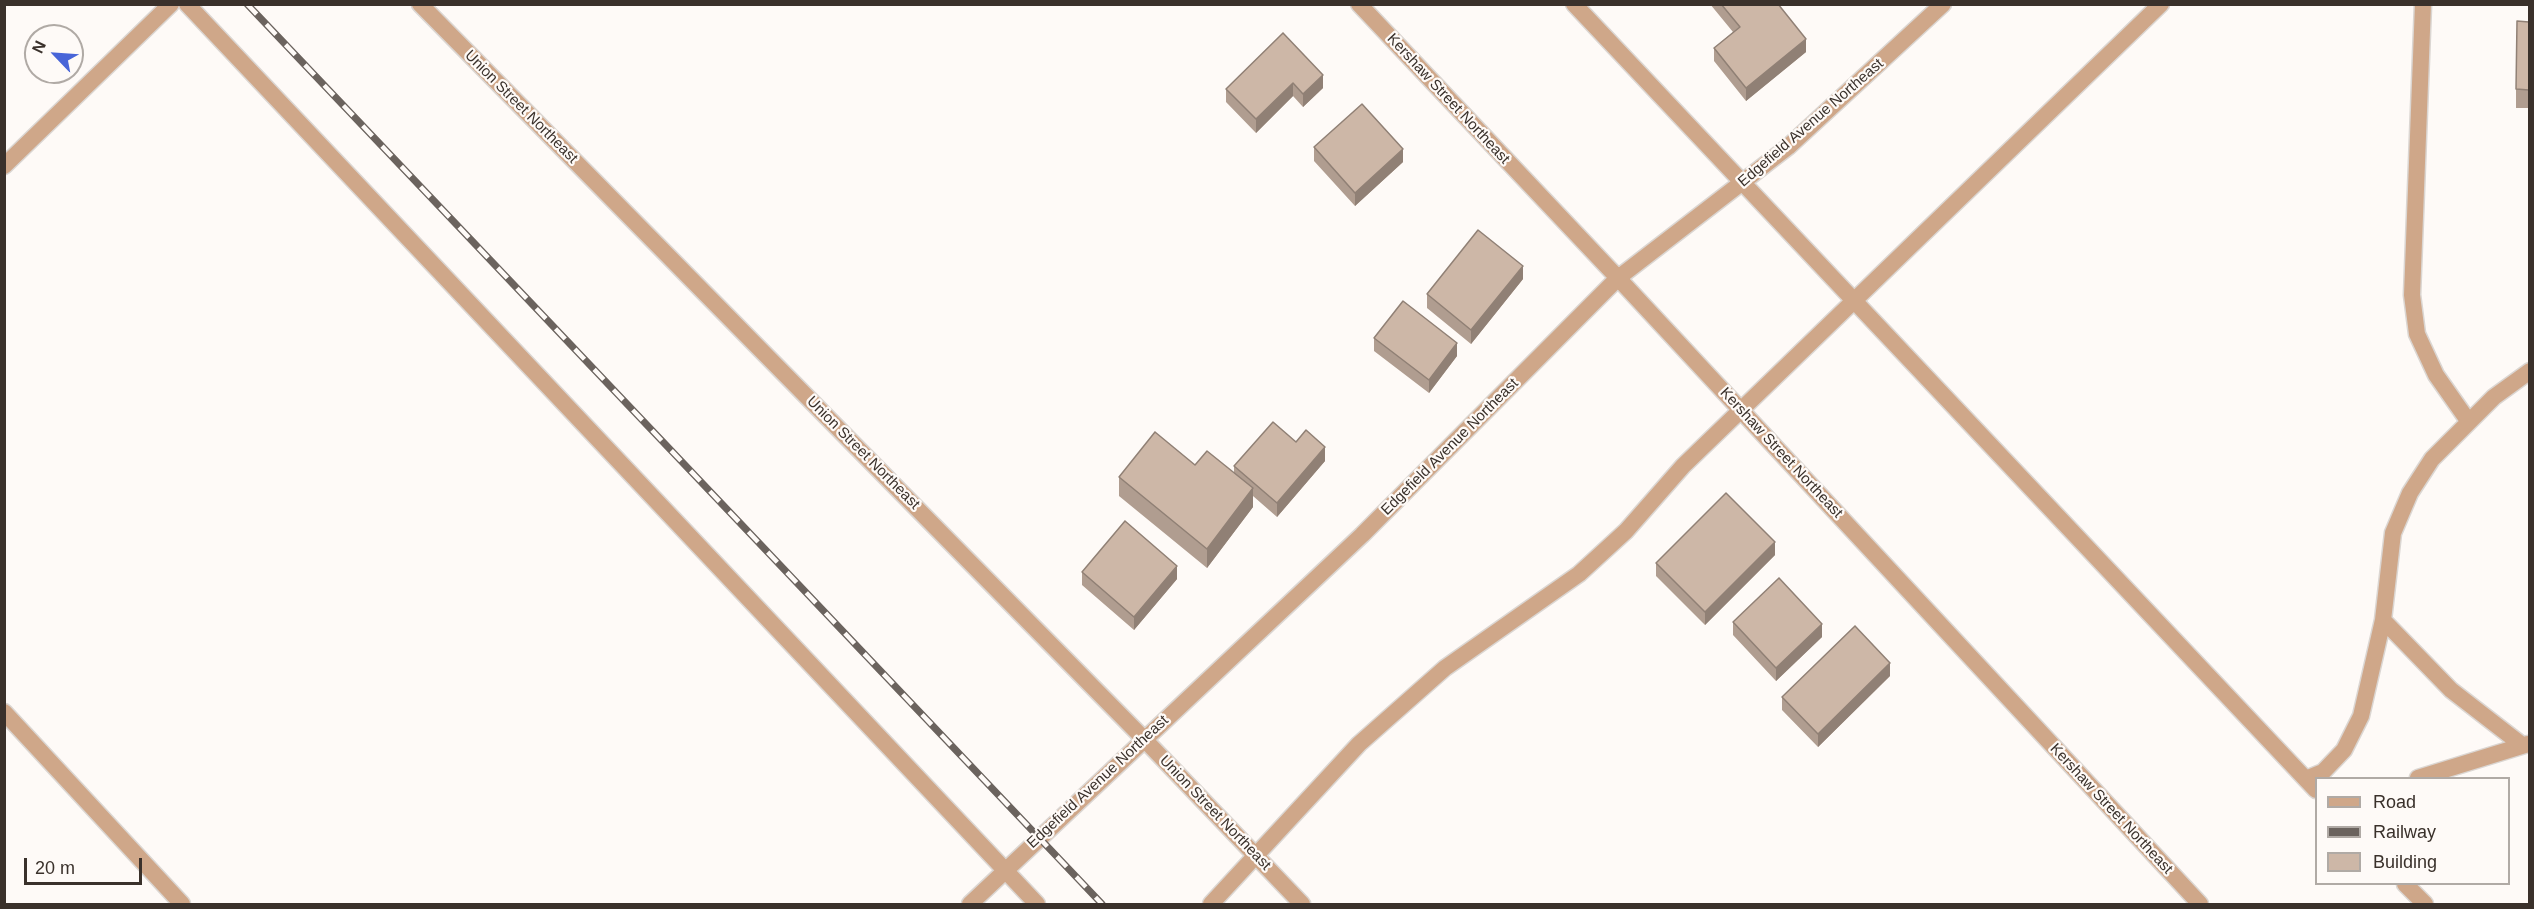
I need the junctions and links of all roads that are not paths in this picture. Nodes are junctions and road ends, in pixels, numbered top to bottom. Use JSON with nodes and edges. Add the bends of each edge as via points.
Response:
{"nodes":[{"id":1,"x":171,"y":4,"type":"edge"},
{"id":2,"x":187,"y":4,"type":"edge"},
{"id":3,"x":420,"y":4,"type":"edge"},
{"id":4,"x":1359,"y":4,"type":"edge"},
{"id":5,"x":1574,"y":4,"type":"edge"},
{"id":6,"x":1943,"y":4,"type":"edge"},
{"id":7,"x":2161,"y":4,"type":"edge"},
{"id":8,"x":2423,"y":4,"type":"edge"},
{"id":9,"x":4,"y":166,"type":"edge"},
{"id":10,"x":1743,"y":184,"type":"junction"},
{"id":11,"x":1618,"y":278,"type":"junction"},
{"id":12,"x":1851,"y":301,"type":"junction"},
{"id":13,"x":2529,"y":371,"type":"edge"},
{"id":14,"x":1741,"y":410,"type":"junction"},
{"id":15,"x":2469,"y":422,"type":"junction"},
{"id":16,"x":2384,"y":620,"type":"junction"},
{"id":17,"x":4,"y":712,"type":"edge"},
{"id":18,"x":1144,"y":739,"type":"junction"},
{"id":19,"x":2526,"y":744,"type":"edge"},
{"id":20,"x":2318,"y":777,"type":"edge"},
{"id":21,"x":2421,"y":777,"type":"edge"},
{"id":22,"x":2311,"y":785,"type":"edge"},
{"id":23,"x":1256,"y":856,"type":"junction"},
{"id":24,"x":1006,"y":872,"type":"junction"},
{"id":25,"x":2406,"y":885,"type":"edge"},
{"id":26,"x":182,"y":904,"type":"edge"},
{"id":27,"x":970,"y":904,"type":"edge"},
{"id":28,"x":1037,"y":904,"type":"edge"},
{"id":29,"x":1211,"y":904,"type":"edge"},
{"id":30,"x":1302,"y":904,"type":"edge"},
{"id":31,"x":2200,"y":904,"type":"edge"},
{"id":32,"x":2425,"y":904,"type":"edge"}],
"edges":[{"from":1,"to":9,"type":"street"},
{"from":2,"to":24,"type":"street"},
{"from":3,"to":18,"type":"street","name":"Union Street Northeast"},
{"from":4,"to":11,"type":"street","name":"Kershaw Street Northeast"},
{"from":5,"to":10,"type":"street"},
{"from":6,"to":10,"type":"street","name":"Edgefield Avenue Northeast"},
{"from":7,"to":12,"type":"street"},
{"from":8,"to":15,"type":"street","via":[[2412,295],[2417,334],[2436,375]]},
{"from":10,"to":11,"type":"street","name":"Edgefield Avenue Northeast"},
{"from":10,"to":12,"type":"street"},
{"from":11,"to":14,"type":"street","name":"Kershaw Street Northeast"},
{"from":11,"to":18,"type":"street","name":"Edgefield Avenue Northeast","via":[[1362,535]]},
{"from":12,"to":14,"type":"street"},
{"from":12,"to":22,"type":"street"},
{"from":13,"to":15,"type":"street"},
{"from":14,"to":23,"type":"street","via":[[1683,466],[1626,531],[1579,574],[1445,668],[1359,744]]},
{"from":14,"to":31,"type":"street","name":"Kershaw Street Northeast"},
{"from":15,"to":16,"type":"street","via":[[2432,459],[2410,493],[2393,533]]},
{"from":16,"to":19,"type":"street","via":[[2451,690]]},
{"from":16,"to":20,"type":"street","via":[[2361,716],[2344,750]]},
{"from":17,"to":26,"type":"street"},
{"from":18,"to":23,"type":"street","name":"Union Street Northeast"},
{"from":18,"to":24,"type":"street","name":"Edgefield Avenue Northeast"},
{"from":19,"to":21,"type":"street"},
{"from":23,"to":29,"type":"street"},
{"from":23,"to":30,"type":"street","name":"Union Street Northeast"},
{"from":24,"to":27,"type":"street","name":"Edgefield Avenue Northeast"},
{"from":24,"to":28,"type":"street"},
{"from":25,"to":32,"type":"street"}]}
